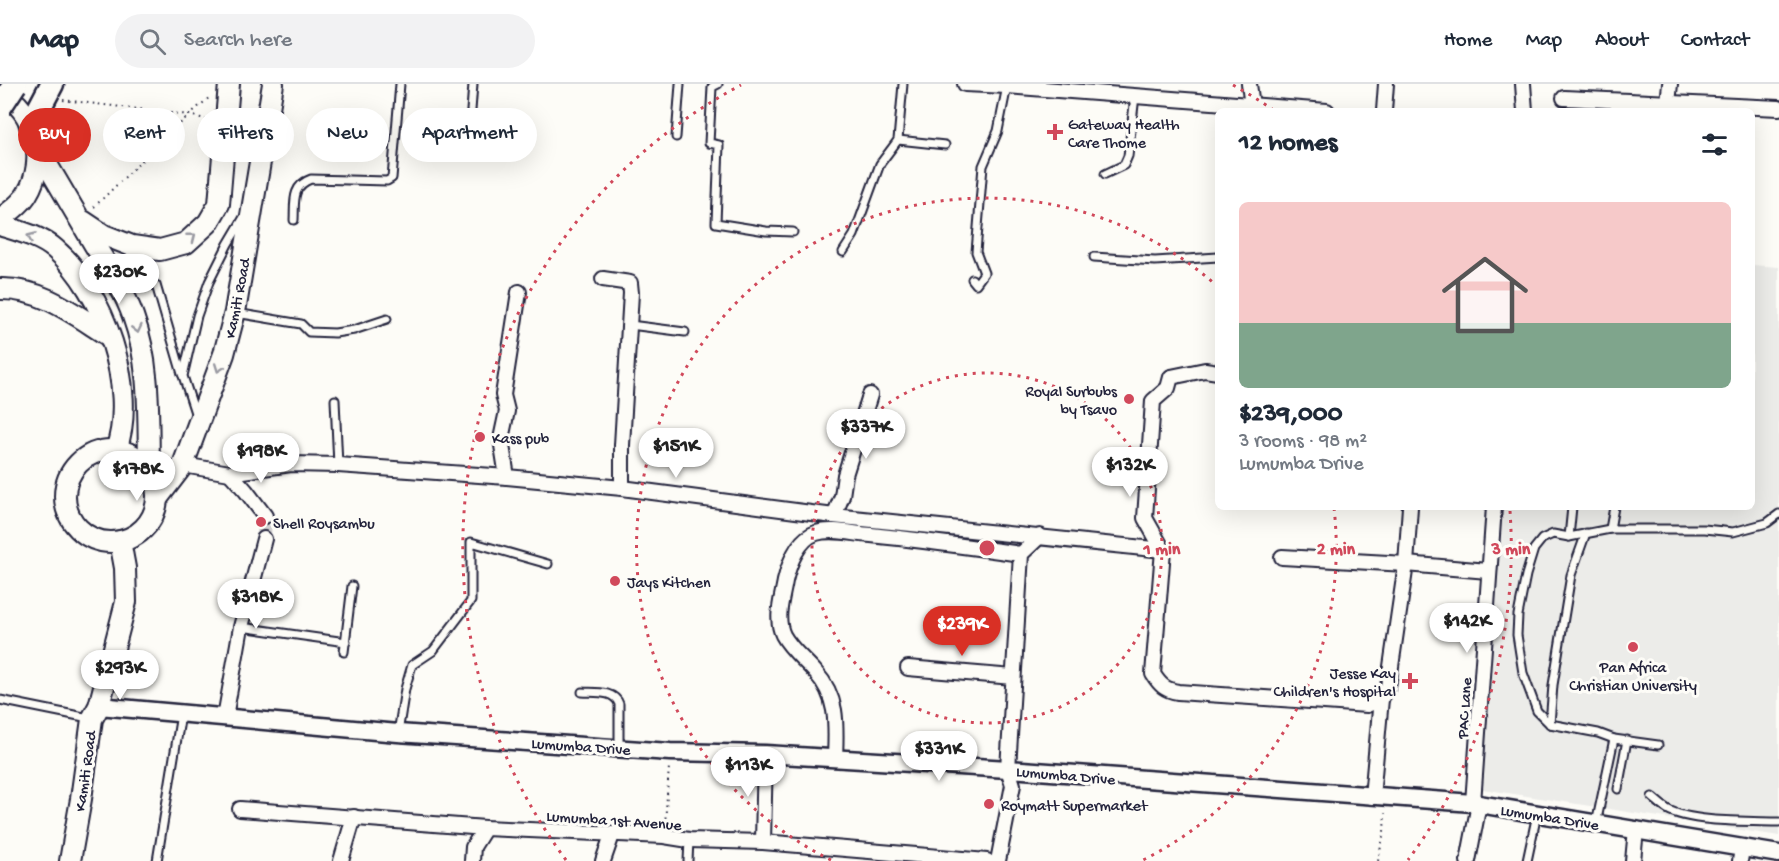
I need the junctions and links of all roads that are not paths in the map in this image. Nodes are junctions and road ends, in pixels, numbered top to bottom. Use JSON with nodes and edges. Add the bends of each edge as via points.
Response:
{"nodes":[{"id":1,"x":15,"y":84,"type":"edge"},
{"id":2,"x":229,"y":84,"type":"edge"},
{"id":3,"x":273,"y":84,"type":"edge"},
{"id":4,"x":400,"y":84,"type":"edge"},
{"id":5,"x":473,"y":84,"type":"edge"},
{"id":6,"x":680,"y":84,"type":"edge"},
{"id":7,"x":718,"y":84,"type":"edge"},
{"id":8,"x":903,"y":84,"type":"edge"},
{"id":9,"x":965,"y":84,"type":"edge"},
{"id":10,"x":1249,"y":84,"type":"edge"},
{"id":11,"x":1386,"y":84,"type":"edge"},
{"id":12,"x":1523,"y":84,"type":"edge"},
{"id":13,"x":1670,"y":84,"type":"edge"},
{"id":14,"x":1007,"y":86,"type":"junction"},
{"id":15,"x":48,"y":91,"type":"edge"},
{"id":16,"x":0,"y":92,"type":"edge"},
{"id":17,"x":1135,"y":96,"type":"junction"},
{"id":18,"x":1564,"y":98,"type":"dead end"},
{"id":19,"x":1677,"y":106,"type":"edge"},
{"id":20,"x":0,"y":107,"type":"edge"},
{"id":21,"x":20,"y":108,"type":"edge"},
{"id":22,"x":39,"y":108,"type":"edge"},
{"id":23,"x":471,"y":108,"type":"edge"},
{"id":24,"x":1243,"y":108,"type":"edge"},
{"id":25,"x":1252,"y":108,"type":"edge"},
{"id":26,"x":1384,"y":108,"type":"edge"},
{"id":27,"x":1525,"y":108,"type":"edge"},
{"id":28,"x":1779,"y":108,"type":"edge"},
{"id":29,"x":676,"y":137,"type":"dead end"},
{"id":30,"x":898,"y":140,"type":"junction"},
{"id":31,"x":945,"y":145,"type":"dead end"},
{"id":32,"x":37,"y":162,"type":"edge"},
{"id":33,"x":46,"y":162,"type":"edge"},
{"id":34,"x":1105,"y":174,"type":"dead end"},
{"id":35,"x":253,"y":202,"type":"junction"},
{"id":36,"x":0,"y":219,"type":"edge"},
{"id":37,"x":81,"y":219,"type":"junction"},
{"id":38,"x":294,"y":220,"type":"dead end"},
{"id":39,"x":0,"y":225,"type":"edge"},
{"id":40,"x":793,"y":232,"type":"dead end"},
{"id":41,"x":843,"y":252,"type":"dead end"},
{"id":42,"x":1094,"y":257,"type":"dead end"},
{"id":43,"x":1215,"y":257,"type":"edge"},
{"id":44,"x":106,"y":264,"type":"junction"},
{"id":45,"x":603,"y":279,"type":"dead end"},
{"id":46,"x":972,"y":279,"type":"dead end"},
{"id":47,"x":0,"y":289,"type":"edge"},
{"id":48,"x":519,"y":292,"type":"dead end"},
{"id":49,"x":235,"y":312,"type":"junction"},
{"id":50,"x":387,"y":320,"type":"dead end"},
{"id":51,"x":630,"y":325,"type":"junction"},
{"id":52,"x":685,"y":332,"type":"dead end"},
{"id":53,"x":109,"y":336,"type":"junction"},
{"id":54,"x":1215,"y":372,"type":"edge"},
{"id":55,"x":183,"y":376,"type":"junction"},
{"id":56,"x":870,"y":395,"type":"dead end"},
{"id":57,"x":335,"y":400,"type":"dead end"},
{"id":58,"x":198,"y":425,"type":"junction"},
{"id":59,"x":116,"y":450,"type":"junction"},
{"id":60,"x":183,"y":465,"type":"junction"},
{"id":61,"x":338,"y":465,"type":"junction"},
{"id":62,"x":149,"y":470,"type":"junction"},
{"id":63,"x":230,"y":473,"type":"junction"},
{"id":64,"x":507,"y":477,"type":"junction"},
{"id":65,"x":622,"y":488,"type":"junction"},
{"id":66,"x":157,"y":499,"type":"junction"},
{"id":67,"x":1410,"y":510,"type":"edge"},
{"id":68,"x":1494,"y":510,"type":"edge"},
{"id":69,"x":1572,"y":510,"type":"edge"},
{"id":70,"x":1613,"y":510,"type":"edge"},
{"id":71,"x":1779,"y":514,"type":"edge"},
{"id":72,"x":265,"y":516,"type":"tunnel mouth"},
{"id":73,"x":834,"y":516,"type":"junction"},
{"id":74,"x":1610,"y":529,"type":"junction"},
{"id":75,"x":1586,"y":533,"type":"junction"},
{"id":76,"x":1040,"y":536,"type":"junction"},
{"id":77,"x":1569,"y":537,"type":"junction"},
{"id":78,"x":264,"y":538,"type":"tunnel mouth"},
{"id":79,"x":120,"y":541,"type":"junction"},
{"id":80,"x":1163,"y":550,"type":"junction"},
{"id":81,"x":1021,"y":554,"type":"junction"},
{"id":82,"x":1282,"y":557,"type":"dead end"},
{"id":83,"x":548,"y":564,"type":"dead end"},
{"id":84,"x":1407,"y":564,"type":"junction"},
{"id":85,"x":1488,"y":571,"type":"junction"},
{"id":86,"x":352,"y":586,"type":"dead end"},
{"id":87,"x":241,"y":627,"type":"junction"},
{"id":88,"x":345,"y":642,"type":"junction"},
{"id":89,"x":344,"y":652,"type":"dead end"},
{"id":90,"x":908,"y":668,"type":"dead end"},
{"id":91,"x":1013,"y":677,"type":"junction"},
{"id":92,"x":582,"y":692,"type":"dead end"},
{"id":93,"x":1381,"y":699,"type":"junction"},
{"id":94,"x":0,"y":700,"type":"edge"},
{"id":95,"x":95,"y":712,"type":"junction"},
{"id":96,"x":181,"y":714,"type":"junction"},
{"id":97,"x":225,"y":717,"type":"junction"},
{"id":98,"x":1550,"y":724,"type":"junction"},
{"id":99,"x":398,"y":733,"type":"junction"},
{"id":100,"x":1614,"y":738,"type":"junction"},
{"id":101,"x":1627,"y":741,"type":"junction"},
{"id":102,"x":1658,"y":745,"type":"dead end"},
{"id":103,"x":619,"y":748,"type":"junction"},
{"id":104,"x":765,"y":754,"type":"junction"},
{"id":105,"x":835,"y":759,"type":"junction"},
{"id":106,"x":1008,"y":769,"type":"junction"},
{"id":107,"x":1618,"y":789,"type":"dead end"},
{"id":108,"x":1379,"y":797,"type":"junction"},
{"id":109,"x":1652,"y":797,"type":"dead end"},
{"id":110,"x":1476,"y":804,"type":"junction"},
{"id":111,"x":240,"y":809,"type":"dead end"},
{"id":112,"x":1537,"y":814,"type":"junction"},
{"id":113,"x":354,"y":817,"type":"junction"},
{"id":114,"x":1779,"y":822,"type":"edge"},
{"id":115,"x":1596,"y":824,"type":"junction"},
{"id":116,"x":485,"y":828,"type":"junction"},
{"id":117,"x":1636,"y":829,"type":"junction"},
{"id":118,"x":612,"y":835,"type":"junction"},
{"id":119,"x":690,"y":840,"type":"junction"},
{"id":120,"x":763,"y":842,"type":"junction"},
{"id":121,"x":1779,"y":854,"type":"edge"},
{"id":122,"x":1741,"y":855,"type":"edge"},
{"id":123,"x":70,"y":861,"type":"edge"},
{"id":124,"x":157,"y":861,"type":"edge"},
{"id":125,"x":341,"y":861,"type":"edge"},
{"id":126,"x":472,"y":861,"type":"edge"},
{"id":127,"x":603,"y":861,"type":"edge"},
{"id":128,"x":688,"y":861,"type":"edge"},
{"id":129,"x":987,"y":861,"type":"edge"},
{"id":130,"x":998,"y":861,"type":"edge"},
{"id":131,"x":1468,"y":861,"type":"edge"},
{"id":132,"x":1527,"y":861,"type":"edge"},
{"id":133,"x":1633,"y":861,"type":"edge"}],
"edges":[{"from":1,"to":20,"type":"highway","bridge":true},
{"from":37,"to":2,"type":"main road","one_way":true,"via":[[104,235],[132,246],[160,250],[186,243],[208,223],[219,204]]},
{"from":3,"to":35,"type":"main road","name":"Kamiti Road"},
{"from":4,"to":38,"type":"lane","via":[[392,178],[304,181],[296,191]]},
{"from":5,"to":23,"type":"lane"},
{"from":6,"to":29,"type":"lane"},
{"from":7,"to":40,"type":"lane","via":[[712,87],[709,142],[719,145],[716,223]]},
{"from":8,"to":30,"type":"lane"},
{"from":9,"to":14,"type":"street"},
{"from":10,"to":25,"type":"street"},
{"from":11,"to":26,"type":"street"},
{"from":12,"to":27,"type":"street"},
{"from":13,"to":19,"type":"street"},
{"from":14,"to":17,"type":"street"},
{"from":14,"to":46,"type":"lane","via":[[998,131],[983,166],[976,252],[984,273],[976,284]]},
{"from":15,"to":22,"type":"highway"},
{"from":16,"to":21,"type":"main road"},
{"from":17,"to":24,"type":"street"},
{"from":17,"to":34,"type":"lane","via":[[1128,156],[1124,165]]},
{"from":18,"to":19,"type":"street"},
{"from":19,"to":28,"type":"street"},
{"from":30,"to":31,"type":"lane"},
{"from":30,"to":41,"type":"lane","via":[[880,164],[854,235]]},
{"from":32,"to":36,"type":"main road","via":[[27,193],[13,211]]},
{"from":33,"to":37,"type":"main road"},
{"from":35,"to":49,"type":"main road","name":"Kamiti Road"},
{"from":35,"to":55,"type":"lane","name":"Kamiti Road","via":[[209,282]]},
{"from":37,"to":44,"type":"main road"},
{"from":53,"to":39,"type":"main road","one_way":true,"via":[[91,294],[54,248]]},
{"from":42,"to":43,"type":"lane","via":[[1155,261]]},
{"from":44,"to":55,"type":"lane","via":[[141,275],[156,285]]},
{"from":44,"to":62,"type":"main road","one_way":true,"via":[[134,317],[144,360]]},
{"from":45,"to":51,"type":"street","via":[[630,283]]},
{"from":47,"to":53,"type":"main road","via":[[33,293],[54,301]]},
{"from":48,"to":64,"type":"street","via":[[501,439]]},
{"from":49,"to":50,"type":"lane","via":[[301,324],[309,332],[345,331]]},
{"from":49,"to":58,"type":"main road","name":"Kamiti Road","one_way":true},
{"from":51,"to":52,"type":"lane"},
{"from":51,"to":65,"type":"street"},
{"from":53,"to":59,"type":"main road","via":[[122,398],[121,435]]},
{"from":54,"to":80,"type":"street","via":[[1166,375],[1168,388],[1153,401],[1145,518]]},
{"from":55,"to":58,"type":"lane"},
{"from":56,"to":73,"type":"street"},
{"from":57,"to":61,"type":"lane"},
{"from":58,"to":60,"type":"main road","name":"Kamiti Road"},
{"from":59,"to":62,"type":"main road","via":[[138,459]]},
{"from":59,"to":79,"type":"main road","via":[[81,461],[71,473],[65,502],[78,529],[90,538]]},
{"from":60,"to":63,"type":"street"},
{"from":60,"to":66,"type":"main road","name":"Kamiti Road"},
{"from":61,"to":63,"type":"street","via":[[291,464]]},
{"from":61,"to":64,"type":"street"},
{"from":62,"to":66,"type":"main road"},
{"from":63,"to":72,"type":"street"},
{"from":64,"to":65,"type":"street"},
{"from":65,"to":73,"type":"street"},
{"from":66,"to":79,"type":"main road","name":"Kamiti Road","via":[[146,527]]},
{"from":67,"to":84,"type":"street"},
{"from":68,"to":85,"type":"street","name":"PAC Lane"},
{"from":69,"to":77,"type":"lane"},
{"from":70,"to":74,"type":"lane"},
{"from":71,"to":74,"type":"lane","via":[[1767,523],[1733,532]]},
{"from":73,"to":76,"type":"street"},
{"from":74,"to":75,"type":"lane"},
{"from":75,"to":77,"type":"lane"},
{"from":75,"to":98,"type":"lane","via":[[1571,575]]},
{"from":76,"to":80,"type":"street"},
{"from":76,"to":81,"type":"street"},
{"from":77,"to":98,"type":"lane","via":[[1553,534],[1534,549],[1518,615],[1524,673],[1537,711]]},
{"from":78,"to":87,"type":"street"},
{"from":79,"to":95,"type":"main road","name":"Kamiti Road","via":[[126,602]]},
{"from":80,"to":93,"type":"street","via":[[1153,674],[1160,685],[1178,692],[1367,705]]},
{"from":81,"to":91,"type":"street"},
{"from":81,"to":105,"type":"street","via":[[833,531],[816,533],[803,542],[786,577],[778,618],[791,646],[816,672],[833,698]]},
{"from":82,"to":84,"type":"street"},
{"from":83,"to":99,"type":"lane","via":[[471,542],[471,601],[433,651],[412,665]]},
{"from":84,"to":85,"type":"street"},
{"from":84,"to":93,"type":"street","via":[[1388,687]]},
{"from":85,"to":110,"type":"street","name":"PAC Lane"},
{"from":86,"to":88,"type":"lane"},
{"from":87,"to":88,"type":"lane"},
{"from":87,"to":97,"type":"street"},
{"from":88,"to":89,"type":"lane"},
{"from":90,"to":91,"type":"street"},
{"from":91,"to":106,"type":"street"},
{"from":92,"to":103,"type":"lane","via":[[613,695],[617,699]]},
{"from":93,"to":108,"type":"street"},
{"from":94,"to":95,"type":"lane"},
{"from":95,"to":96,"type":"street","name":"Lumumba Drive"},
{"from":95,"to":123,"type":"main road","name":"Kamiti Road"},
{"from":96,"to":97,"type":"street","name":"Lumumba Drive"},
{"from":96,"to":124,"type":"lane"},
{"from":97,"to":99,"type":"street","name":"Lumumba Drive"},
{"from":98,"to":100,"type":"lane"},
{"from":99,"to":103,"type":"street","name":"Lumumba Drive"},
{"from":100,"to":101,"type":"lane"},
{"from":100,"to":115,"type":"lane"},
{"from":101,"to":102,"type":"lane"},
{"from":101,"to":107,"type":"lane"},
{"from":103,"to":104,"type":"street","name":"Lumumba Drive"},
{"from":104,"to":105,"type":"street","name":"Lumumba Drive"},
{"from":104,"to":120,"type":"street"},
{"from":105,"to":106,"type":"street","name":"Lumumba Drive"},
{"from":106,"to":108,"type":"street","name":"Lumumba Drive"},
{"from":106,"to":130,"type":"street","via":[[1013,785]]},
{"from":108,"to":110,"type":"street","name":"Lumumba Drive"},
{"from":109,"to":114,"type":"lane","via":[[1677,813],[1713,820]]},
{"from":110,"to":112,"type":"street","name":"Lumumba Drive"},
{"from":110,"to":131,"type":"street","name":"PAC Lane"},
{"from":111,"to":113,"type":"street","name":"Lumumba 1st Avenue"},
{"from":112,"to":115,"type":"street","name":"Lumumba Drive"},
{"from":112,"to":132,"type":"lane"},
{"from":113,"to":116,"type":"street","name":"Lumumba 1st Avenue"},
{"from":113,"to":125,"type":"street"},
{"from":115,"to":117,"type":"street","name":"Lumumba Drive"},
{"from":116,"to":118,"type":"street","name":"Lumumba 1st Avenue"},
{"from":116,"to":126,"type":"street","via":[[473,847]]},
{"from":117,"to":122,"type":"street","name":"Lumumba Drive"},
{"from":117,"to":133,"type":"street"},
{"from":118,"to":119,"type":"street","name":"Lumumba 1st Avenue"},
{"from":118,"to":127,"type":"street"},
{"from":119,"to":120,"type":"street","name":"Lumumba 1st Avenue"},
{"from":119,"to":128,"type":"lane"},
{"from":120,"to":129,"type":"street","name":"Lumumba 1st Avenue"},
{"from":121,"to":122,"type":"street","name":"Lumumba Drive"}]}
